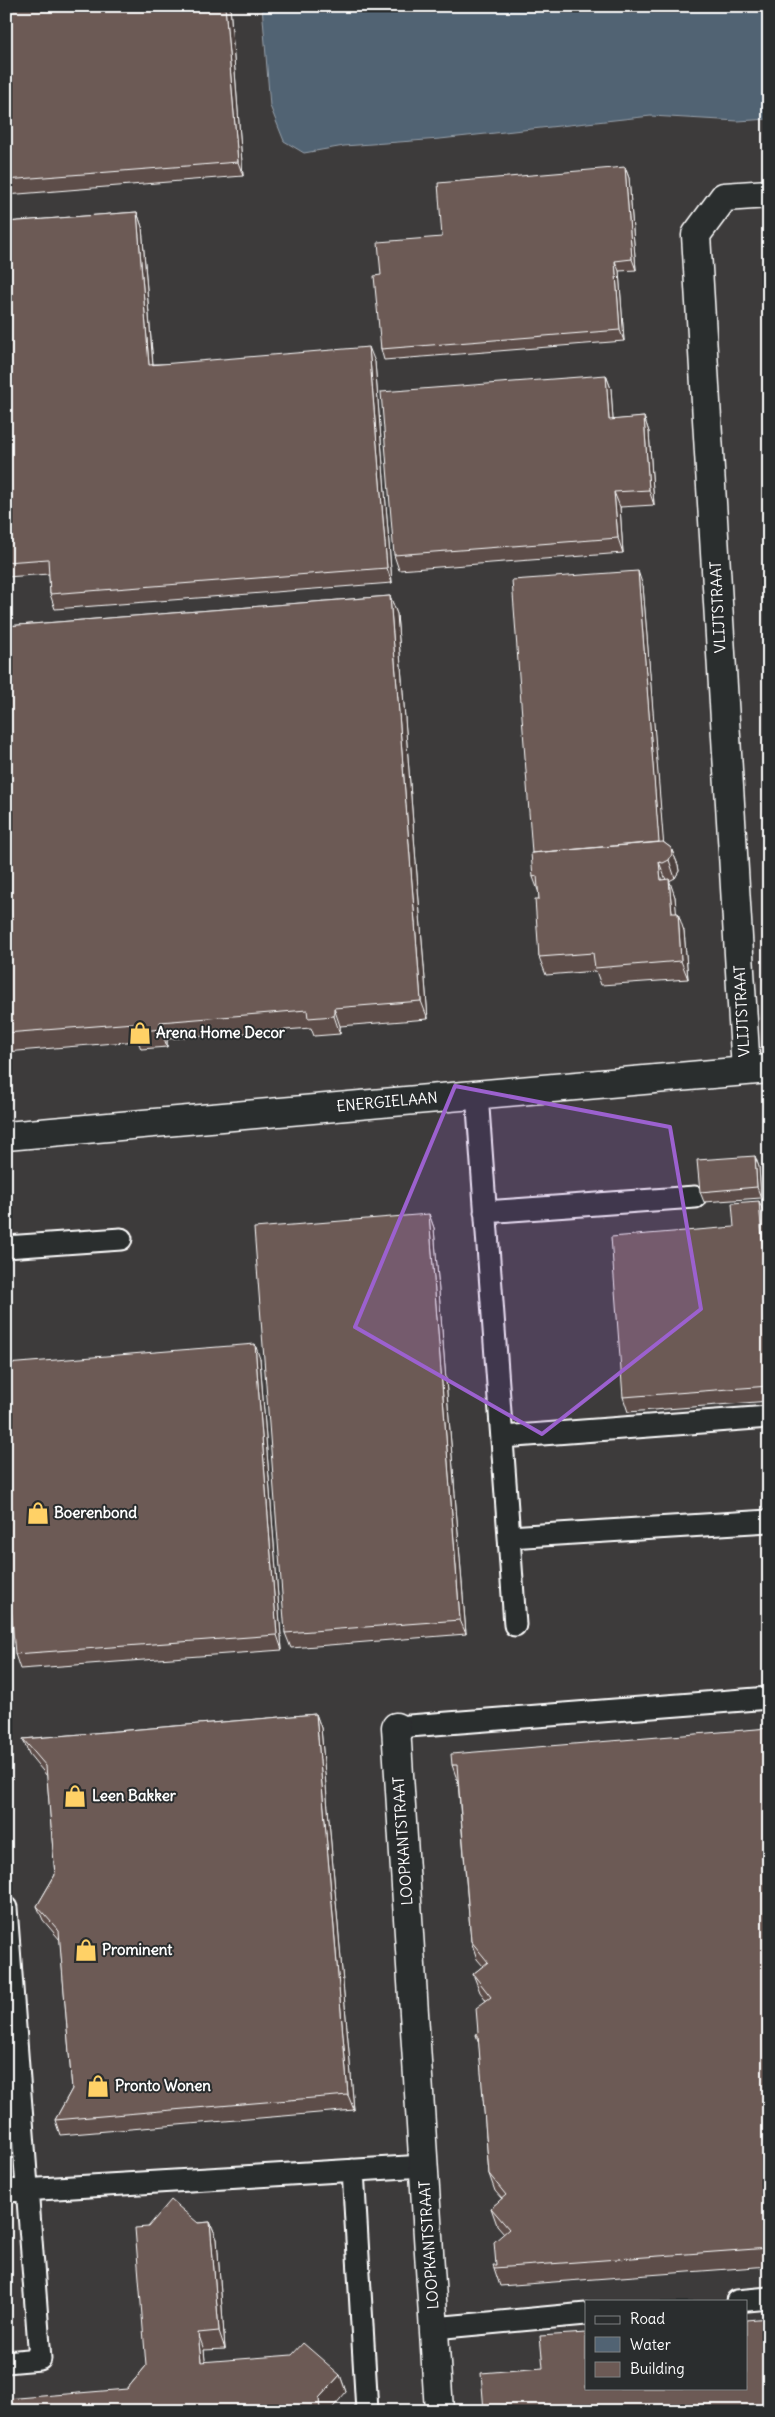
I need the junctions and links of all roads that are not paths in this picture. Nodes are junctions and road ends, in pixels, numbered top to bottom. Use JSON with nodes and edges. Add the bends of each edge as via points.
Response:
{"nodes":[{"id":1,"x":769,"y":194,"type":"edge"},
{"id":2,"x":757,"y":1070,"type":"edge"},
{"id":3,"x":476,"y":1094,"type":"junction"},
{"id":4,"x":6,"y":1136,"type":"edge"},
{"id":5,"x":695,"y":1197,"type":"dead end"},
{"id":6,"x":485,"y":1212,"type":"junction"},
{"id":7,"x":120,"y":1239,"type":"dead end"},
{"id":8,"x":6,"y":1247,"type":"edge"},
{"id":9,"x":769,"y":1417,"type":"edge"},
{"id":10,"x":502,"y":1437,"type":"junction"},
{"id":11,"x":769,"y":1520,"type":"edge"},
{"id":12,"x":509,"y":1537,"type":"junction"},
{"id":13,"x":515,"y":1625,"type":"dead end"},
{"id":14,"x":769,"y":1698,"type":"edge"},
{"id":15,"x":396,"y":1727,"type":"joint"},
{"id":16,"x":6,"y":1908,"type":"edge"},
{"id":17,"x":424,"y":2166,"type":"junction"},
{"id":18,"x":353,"y":2170,"type":"junction"},
{"id":19,"x":17,"y":2191,"type":"edge"},
{"id":20,"x":769,"y":2298,"type":"edge"},
{"id":21,"x":748,"y":2300,"type":"edge"},
{"id":22,"x":585,"y":2314,"type":"edge"},
{"id":23,"x":434,"y":2328,"type":"junction"},
{"id":24,"x":6,"y":2362,"type":"edge"},
{"id":25,"x":367,"y":2411,"type":"edge"},
{"id":26,"x":439,"y":2411,"type":"edge"}],
"edges":[{"from":1,"to":2,"type":"street","name":"VLIJTSTRAAT","via":[[724,197],[696,235]]},
{"from":2,"to":3,"type":"street","name":"ENERGIELAAN"},
{"from":3,"to":4,"type":"street","name":"ENERGIELAAN"},
{"from":3,"to":6,"type":"lane"},
{"from":5,"to":6,"type":"lane"},
{"from":6,"to":10,"type":"lane"},
{"from":7,"to":8,"type":"lane"},
{"from":9,"to":10,"type":"lane"},
{"from":10,"to":12,"type":"lane"},
{"from":11,"to":12,"type":"lane"},
{"from":12,"to":13,"type":"lane"},
{"from":14,"to":15,"type":"lane","name":"LOOPKANTSTRAAT"},
{"from":15,"to":17,"type":"street","name":"LOOPKANTSTRAAT"},
{"from":16,"to":19,"type":"lane"},
{"from":17,"to":18,"type":"lane"},
{"from":17,"to":23,"type":"street","name":"LOOPKANTSTRAAT"},
{"from":18,"to":19,"type":"lane"},
{"from":18,"to":25,"type":"lane"},
{"from":19,"to":24,"type":"lane","via":[[40,2359]]},
{"from":20,"to":21,"type":"lane"},
{"from":22,"to":23,"type":"lane","name":"LOOPKANTSTRAAT"},
{"from":23,"to":26,"type":"street","name":"LOOPKANTSTRAAT"}]}
